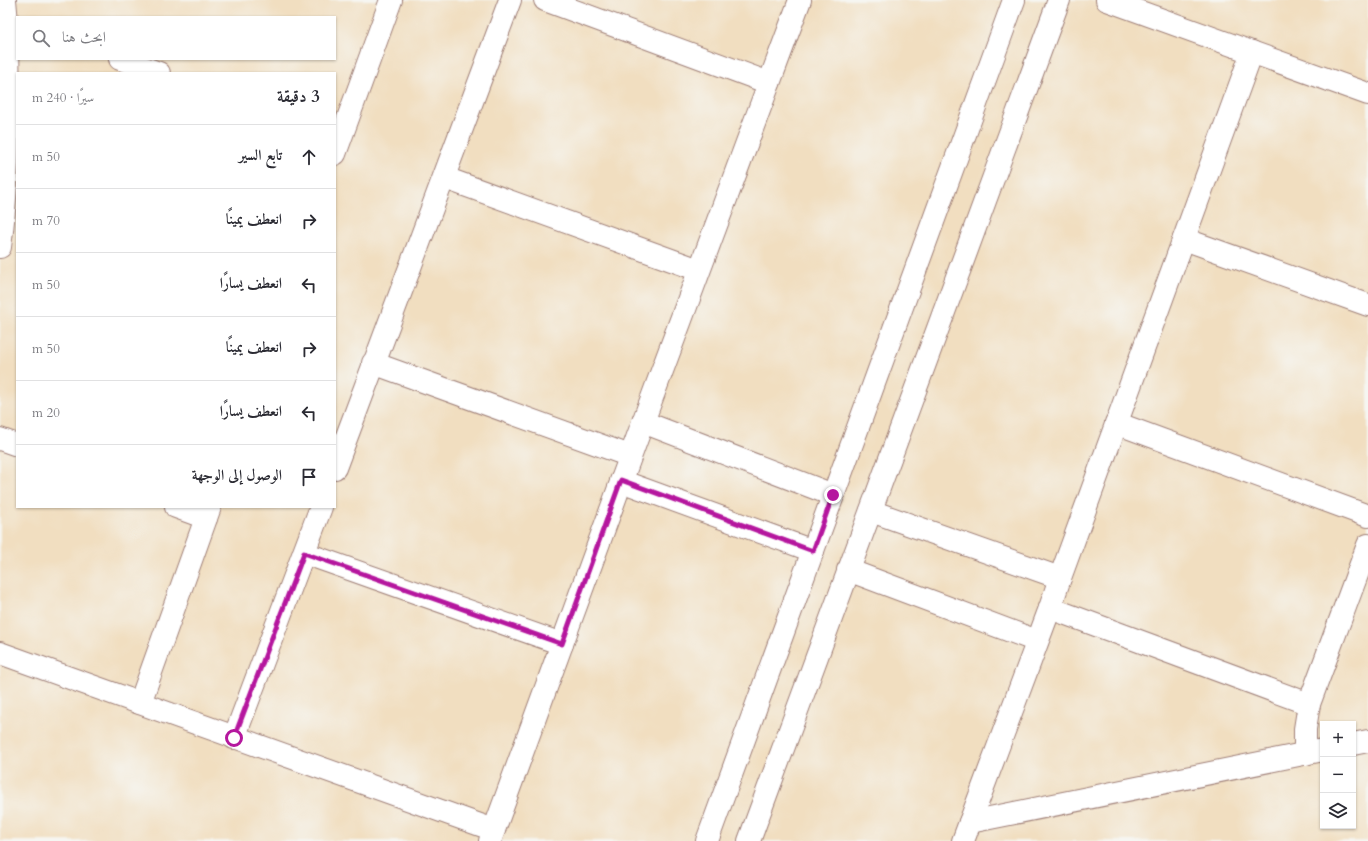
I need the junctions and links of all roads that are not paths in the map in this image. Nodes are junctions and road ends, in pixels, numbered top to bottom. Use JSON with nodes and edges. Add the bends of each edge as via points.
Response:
{"nodes":[{"id":1,"x":391,"y":0,"type":"edge"},
{"id":2,"x":510,"y":0,"type":"edge"},
{"id":3,"x":545,"y":0,"type":"edge"},
{"id":4,"x":800,"y":0,"type":"edge"},
{"id":5,"x":1014,"y":0,"type":"edge"},
{"id":6,"x":1059,"y":0,"type":"edge"},
{"id":7,"x":1106,"y":0,"type":"edge"},
{"id":8,"x":10,"y":14,"type":"edge"},
{"id":9,"x":1252,"y":52,"type":"junction"},
{"id":10,"x":123,"y":60,"type":"edge"},
{"id":11,"x":156,"y":72,"type":"edge"},
{"id":12,"x":769,"y":82,"type":"junction"},
{"id":13,"x":1368,"y":94,"type":"edge"},
{"id":14,"x":337,"y":143,"type":"edge"},
{"id":15,"x":444,"y":178,"type":"junction"},
{"id":16,"x":7,"y":236,"type":"edge"},
{"id":17,"x":1184,"y":239,"type":"junction"},
{"id":18,"x":699,"y":270,"type":"junction"},
{"id":19,"x":1368,"y":305,"type":"edge"},
{"id":20,"x":373,"y":364,"type":"junction"},
{"id":21,"x":642,"y":422,"type":"junction"},
{"id":22,"x":1116,"y":423,"type":"junction"},
{"id":23,"x":0,"y":439,"type":"edge"},
{"id":24,"x":16,"y":446,"type":"edge"},
{"id":25,"x":630,"y":456,"type":"junction"},
{"id":26,"x":336,"y":465,"type":"edge"},
{"id":27,"x":621,"y":480,"type":"junction"},
{"id":28,"x":833,"y":495,"type":"junction"},
{"id":29,"x":181,"y":508,"type":"edge"},
{"id":30,"x":321,"y":508,"type":"edge"},
{"id":31,"x":871,"y":511,"type":"junction"},
{"id":32,"x":208,"y":513,"type":"edge"},
{"id":33,"x":1368,"y":516,"type":"edge"},
{"id":34,"x":1368,"y":545,"type":"edge"},
{"id":35,"x":813,"y":551,"type":"junction"},
{"id":36,"x":304,"y":553,"type":"junction"},
{"id":37,"x":848,"y":570,"type":"junction"},
{"id":38,"x":1060,"y":578,"type":"junction"},
{"id":39,"x":1050,"y":608,"type":"junction"},
{"id":40,"x":1037,"y":641,"type":"junction"},
{"id":41,"x":562,"y":644,"type":"junction"},
{"id":42,"x":0,"y":653,"type":"edge"},
{"id":43,"x":140,"y":703,"type":"junction"},
{"id":44,"x":1309,"y":704,"type":"junction"},
{"id":45,"x":234,"y":738,"type":"junction"},
{"id":46,"x":1368,"y":741,"type":"edge"},
{"id":47,"x":1356,"y":743,"type":"edge"},
{"id":48,"x":1314,"y":752,"type":"edge"},
{"id":49,"x":966,"y":831,"type":"edge"},
{"id":50,"x":492,"y":836,"type":"edge"},
{"id":51,"x":707,"y":841,"type":"edge"},
{"id":52,"x":749,"y":841,"type":"edge"}],
"edges":[{"from":1,"to":14,"type":"street"},
{"from":2,"to":15,"type":"street"},
{"from":3,"to":12,"type":"street"},
{"from":4,"to":12,"type":"street"},
{"from":5,"to":28,"type":"street"},
{"from":6,"to":31,"type":"street"},
{"from":7,"to":9,"type":"street"},
{"from":8,"to":16,"type":"street"},
{"from":9,"to":13,"type":"street"},
{"from":9,"to":17,"type":"street"},
{"from":10,"to":11,"type":"street"},
{"from":12,"to":18,"type":"street"},
{"from":15,"to":18,"type":"street"},
{"from":15,"to":20,"type":"street"},
{"from":17,"to":19,"type":"street"},
{"from":17,"to":22,"type":"street"},
{"from":18,"to":21,"type":"street"},
{"from":20,"to":25,"type":"street"},
{"from":20,"to":26,"type":"street"},
{"from":21,"to":25,"type":"street"},
{"from":21,"to":28,"type":"street"},
{"from":22,"to":33,"type":"street"},
{"from":22,"to":38,"type":"street"},
{"from":23,"to":24,"type":"street"},
{"from":25,"to":27,"type":"street"},
{"from":27,"to":35,"type":"street"},
{"from":27,"to":41,"type":"street"},
{"from":28,"to":35,"type":"street"},
{"from":29,"to":32,"type":"street"},
{"from":30,"to":36,"type":"street"},
{"from":31,"to":37,"type":"street"},
{"from":31,"to":38,"type":"street"},
{"from":32,"to":43,"type":"street"},
{"from":34,"to":44,"type":"street"},
{"from":35,"to":51,"type":"street"},
{"from":36,"to":41,"type":"street"},
{"from":36,"to":45,"type":"street"},
{"from":37,"to":40,"type":"street"},
{"from":37,"to":52,"type":"street"},
{"from":38,"to":39,"type":"street"},
{"from":39,"to":40,"type":"street"},
{"from":39,"to":44,"type":"street"},
{"from":40,"to":49,"type":"street"},
{"from":41,"to":50,"type":"street"},
{"from":42,"to":43,"type":"street"},
{"from":43,"to":45,"type":"street"},
{"from":44,"to":48,"type":"street","via":[[1305,729]]},
{"from":45,"to":50,"type":"street"},
{"from":46,"to":47,"type":"street"},
{"from":48,"to":49,"type":"street"}]}
